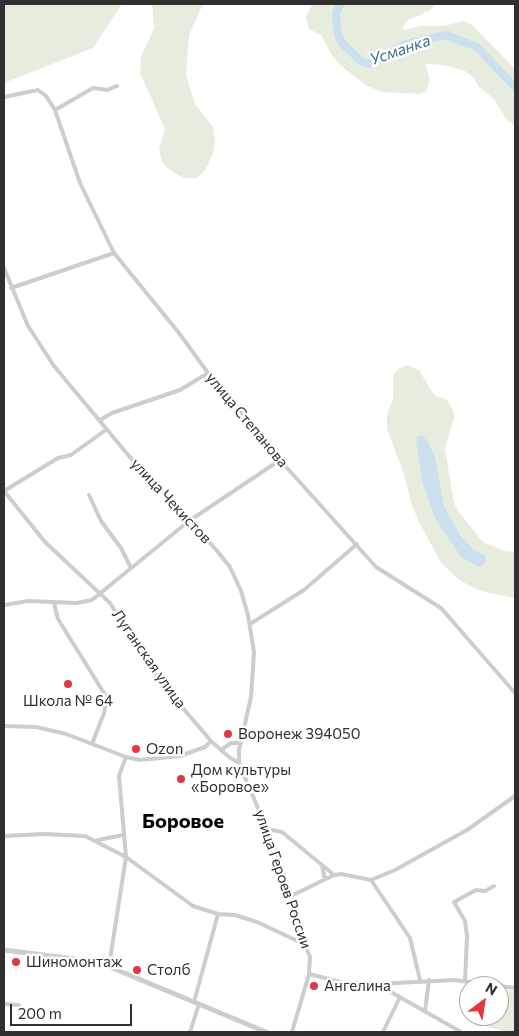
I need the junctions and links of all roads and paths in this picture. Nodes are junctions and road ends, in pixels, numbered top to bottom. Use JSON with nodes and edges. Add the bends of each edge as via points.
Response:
{"nodes":[{"id":1,"x":117,"y":86,"type":"dead end"},
{"id":2,"x":4,"y":97,"type":"edge"},
{"id":3,"x":55,"y":110,"type":"junction"},
{"id":4,"x":114,"y":253,"type":"junction"},
{"id":5,"x":4,"y":268,"type":"edge"},
{"id":6,"x":11,"y":288,"type":"junction"},
{"id":7,"x":208,"y":373,"type":"junction"},
{"id":8,"x":100,"y":420,"type":"junction"},
{"id":9,"x":108,"y":429,"type":"junction"},
{"id":10,"x":280,"y":460,"type":"junction"},
{"id":11,"x":4,"y":491,"type":"edge"},
{"id":12,"x":89,"y":495,"type":"dead end"},
{"id":13,"x":189,"y":520,"type":"junction"},
{"id":14,"x":357,"y":544,"type":"junction"},
{"id":15,"x":131,"y":568,"type":"junction"},
{"id":16,"x":98,"y":594,"type":"junction"},
{"id":17,"x":54,"y":603,"type":"junction"},
{"id":18,"x":4,"y":605,"type":"edge"},
{"id":19,"x":250,"y":624,"type":"junction"},
{"id":20,"x":515,"y":694,"type":"edge"},
{"id":21,"x":4,"y":726,"type":"edge"},
{"id":22,"x":211,"y":741,"type":"junction"},
{"id":23,"x":241,"y":743,"type":"junction"},
{"id":24,"x":92,"y":744,"type":"junction"},
{"id":25,"x":221,"y":750,"type":"junction"},
{"id":26,"x":126,"y":757,"type":"junction"},
{"id":27,"x":239,"y":763,"type":"junction"},
{"id":28,"x":515,"y":796,"type":"edge"},
{"id":29,"x":267,"y":829,"type":"junction"},
{"id":30,"x":123,"y":835,"type":"junction"},
{"id":31,"x":4,"y":836,"type":"edge"},
{"id":32,"x":97,"y":840,"type":"junction"},
{"id":33,"x":126,"y":857,"type":"junction"},
{"id":34,"x":321,"y":864,"type":"junction"},
{"id":35,"x":334,"y":875,"type":"junction"},
{"id":36,"x":325,"y":879,"type":"junction"},
{"id":37,"x":372,"y":880,"type":"junction"},
{"id":38,"x":494,"y":886,"type":"dead end"},
{"id":39,"x":291,"y":896,"type":"junction"},
{"id":40,"x":218,"y":914,"type":"junction"},
{"id":41,"x":304,"y":944,"type":"junction"},
{"id":42,"x":4,"y":950,"type":"edge"},
{"id":43,"x":109,"y":966,"type":"junction"},
{"id":44,"x":308,"y":974,"type":"junction"},
{"id":45,"x":465,"y":976,"type":"edge"},
{"id":46,"x":420,"y":980,"type":"junction"},
{"id":47,"x":429,"y":980,"type":"junction"},
{"id":48,"x":459,"y":981,"type":"edge"},
{"id":49,"x":377,"y":984,"type":"junction"},
{"id":50,"x":400,"y":997,"type":"junction"},
{"id":51,"x":197,"y":1003,"type":"junction"},
{"id":52,"x":4,"y":1004,"type":"edge"},
{"id":53,"x":19,"y":1005,"type":"dead end"},
{"id":54,"x":424,"y":1011,"type":"junction"},
{"id":55,"x":190,"y":1032,"type":"edge"},
{"id":56,"x":266,"y":1032,"type":"edge"},
{"id":57,"x":292,"y":1032,"type":"edge"},
{"id":58,"x":383,"y":1032,"type":"edge"},
{"id":59,"x":458,"y":1032,"type":"edge"}],
"edges":[{"from":1,"to":3,"type":"street","via":[[107,90],[93,88]]},
{"from":2,"to":3,"type":"street","name":"улица Степанова","via":[[38,90]]},
{"from":3,"to":4,"type":"street","name":"улица Степанова","via":[[80,183]]},
{"from":4,"to":6,"type":"street"},
{"from":4,"to":7,"type":"street","name":"улица Степанова"},
{"from":5,"to":6,"type":"street","name":"улица Чекистов"},
{"from":6,"to":8,"type":"street","name":"улица Чекистов","via":[[28,326],[54,366]]},
{"from":7,"to":8,"type":"street","via":[[180,390]]},
{"from":7,"to":10,"type":"street","name":"улица Степанова"},
{"from":8,"to":9,"type":"street","name":"улица Чекистов"},
{"from":9,"to":11,"type":"street","via":[[71,455],[58,458]]},
{"from":9,"to":13,"type":"street","name":"улица Чекистов","via":[[139,468]]},
{"from":10,"to":13,"type":"street"},
{"from":10,"to":14,"type":"street","name":"улица Степанова"},
{"from":11,"to":16,"type":"street","name":"Луганская улица","via":[[45,542]]},
{"from":12,"to":15,"type":"street","via":[[101,521]]},
{"from":13,"to":15,"type":"street"},
{"from":13,"to":19,"type":"street","name":"улица Чекистов","via":[[230,567],[241,590]]},
{"from":14,"to":19,"type":"street","via":[[304,590]]},
{"from":14,"to":20,"type":"street","name":"улица Степанова","via":[[376,567],[441,608]]},
{"from":15,"to":16,"type":"street"},
{"from":16,"to":17,"type":"street","via":[[92,600]]},
{"from":16,"to":22,"type":"street","name":"Луганская улица","via":[[110,603],[170,693]]},
{"from":17,"to":18,"type":"street","via":[[28,601]]},
{"from":17,"to":24,"type":"street","via":[[58,619],[107,698]]},
{"from":19,"to":23,"type":"street","name":"улица Чекистов","via":[[254,669]]},
{"from":21,"to":24,"type":"street","via":[[36,727]]},
{"from":22,"to":25,"type":"street"},
{"from":22,"to":26,"type":"street","via":[[206,747],[180,756],[151,760]]},
{"from":23,"to":25,"type":"street","via":[[232,743]]},
{"from":23,"to":27,"type":"street","name":"улица Чекистов"},
{"from":24,"to":26,"type":"street"},
{"from":25,"to":27,"type":"street"},
{"from":26,"to":30,"type":"street","via":[[119,776]]},
{"from":27,"to":29,"type":"street","name":"улица Героев России"},
{"from":28,"to":37,"type":"street","via":[[468,830]]},
{"from":29,"to":34,"type":"street","via":[[282,832]]},
{"from":29,"to":39,"type":"street","name":"улица Героев России"},
{"from":30,"to":32,"type":"street"},
{"from":30,"to":33,"type":"street"},
{"from":31,"to":32,"type":"street","via":[[44,834],[85,836]]},
{"from":32,"to":33,"type":"street"},
{"from":33,"to":40,"type":"street","via":[[193,906]]},
{"from":33,"to":43,"type":"street"},
{"from":34,"to":35,"type":"street"},
{"from":34,"to":36,"type":"street"},
{"from":35,"to":36,"type":"street"},
{"from":35,"to":37,"type":"street"},
{"from":36,"to":39,"type":"street"},
{"from":37,"to":46,"type":"street","via":[[410,938]]},
{"from":38,"to":45,"type":"street","via":[[485,891],[476,890],[454,902],[465,921]]},
{"from":39,"to":41,"type":"street","name":"улица Героев России"},
{"from":40,"to":41,"type":"street","via":[[257,922]]},
{"from":40,"to":51,"type":"street"},
{"from":41,"to":44,"type":"street","name":"улица Героев России","via":[[310,957]]},
{"from":42,"to":43,"type":"street","via":[[80,958]]},
{"from":43,"to":51,"type":"street"},
{"from":44,"to":49,"type":"street","via":[[344,983]]},
{"from":44,"to":57,"type":"street","name":"улица Героев России"},
{"from":46,"to":47,"type":"street"},
{"from":46,"to":49,"type":"street"},
{"from":47,"to":48,"type":"street"},
{"from":47,"to":54,"type":"street"},
{"from":49,"to":50,"type":"street"},
{"from":50,"to":54,"type":"street"},
{"from":50,"to":58,"type":"street"},
{"from":51,"to":55,"type":"street"},
{"from":51,"to":56,"type":"street"},
{"from":52,"to":53,"type":"street"},
{"from":54,"to":59,"type":"street"}]}
